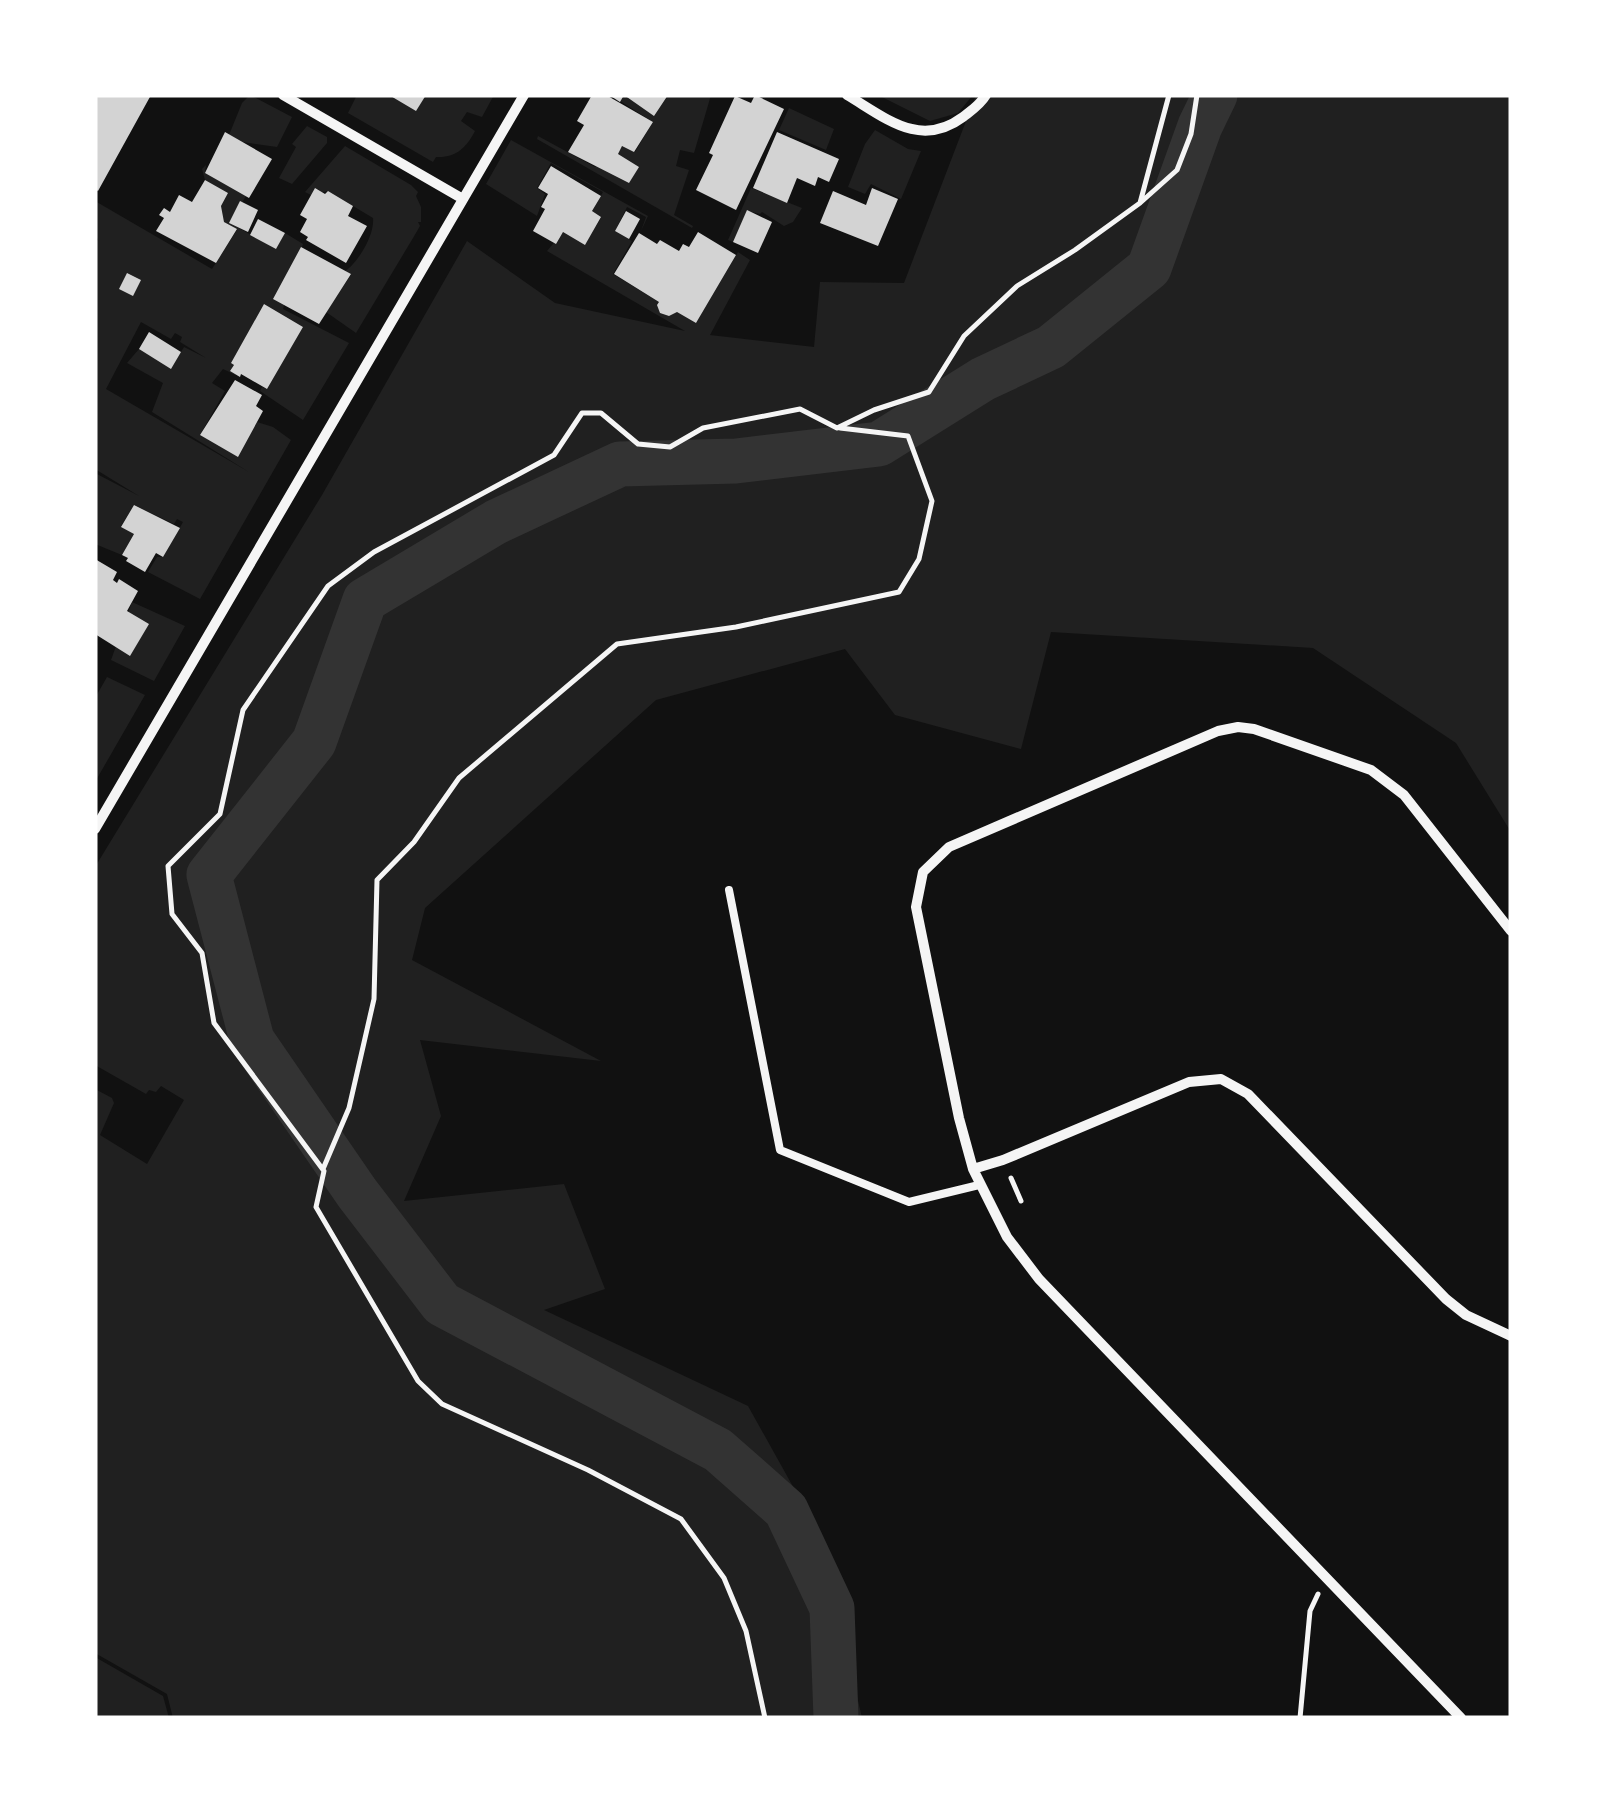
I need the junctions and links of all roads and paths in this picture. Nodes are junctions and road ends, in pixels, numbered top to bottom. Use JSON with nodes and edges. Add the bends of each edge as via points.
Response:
{"nodes":[{"id":1,"x":283,"y":95,"type":"edge"},
{"id":2,"x":524,"y":95,"type":"edge"},
{"id":3,"x":847,"y":95,"type":"edge"},
{"id":4,"x":986,"y":95,"type":"edge"},
{"id":5,"x":1168,"y":95,"type":"edge"},
{"id":6,"x":1197,"y":95,"type":"edge"},
{"id":7,"x":463,"y":199,"type":"junction"},
{"id":8,"x":1140,"y":203,"type":"junction"},
{"id":9,"x":838,"y":428,"type":"junction"},
{"id":10,"x":95,"y":829,"type":"edge"},
{"id":11,"x":728,"y":890,"type":"dead end"},
{"id":12,"x":1511,"y":931,"type":"edge"},
{"id":13,"x":323,"y":1168,"type":"junction"},
{"id":14,"x":972,"y":1169,"type":"junction"},
{"id":15,"x":1011,"y":1178,"type":"dead end"},
{"id":16,"x":979,"y":1185,"type":"junction"},
{"id":17,"x":1021,"y":1200,"type":"dead end"},
{"id":18,"x":1511,"y":1336,"type":"edge"},
{"id":19,"x":1322,"y":1591,"type":"dead end"},
{"id":20,"x":766,"y":1718,"type":"edge"},
{"id":21,"x":1300,"y":1718,"type":"edge"},
{"id":22,"x":1461,"y":1718,"type":"edge"}],
"edges":[{"from":1,"to":7,"type":"street"},
{"from":2,"to":7,"type":"street"},
{"from":3,"to":4,"type":"street","via":[[907,131],[945,130]]},
{"from":5,"to":8,"type":"path"},
{"from":6,"to":8,"type":"path","via":[[1177,170]]},
{"from":7,"to":10,"type":"street"},
{"from":8,"to":9,"type":"path","via":[[1017,286],[964,336],[929,392]]},
{"from":9,"to":13,"type":"path","via":[[908,436],[932,501],[919,560],[899,592],[618,644],[459,778],[414,842],[377,880],[374,999],[349,1108]]},
{"from":9,"to":13,"type":"path","via":[[800,409],[703,428],[670,448],[638,444],[601,413],[582,414],[554,455],[374,552],[328,586],[243,710],[220,814],[168,866],[172,914],[202,953],[214,1023]]},
{"from":11,"to":16,"type":"lane","via":[[780,1150],[909,1202]]},
{"from":12,"to":14,"type":"street","via":[[1404,795],[1371,770],[1238,726],[949,847],[923,872],[916,907]]},
{"from":13,"to":20,"type":"path","via":[[316,1207],[418,1382],[442,1404],[682,1519],[724,1578],[746,1631]]},
{"from":14,"to":16,"type":"street"},
{"from":14,"to":18,"type":"street","via":[[1188,1082],[1221,1079],[1248,1094],[1446,1299]]},
{"from":15,"to":17,"type":"path"},
{"from":16,"to":22,"type":"street","via":[[1039,1279]]},
{"from":19,"to":21,"type":"path","via":[[1310,1611]]}]}
